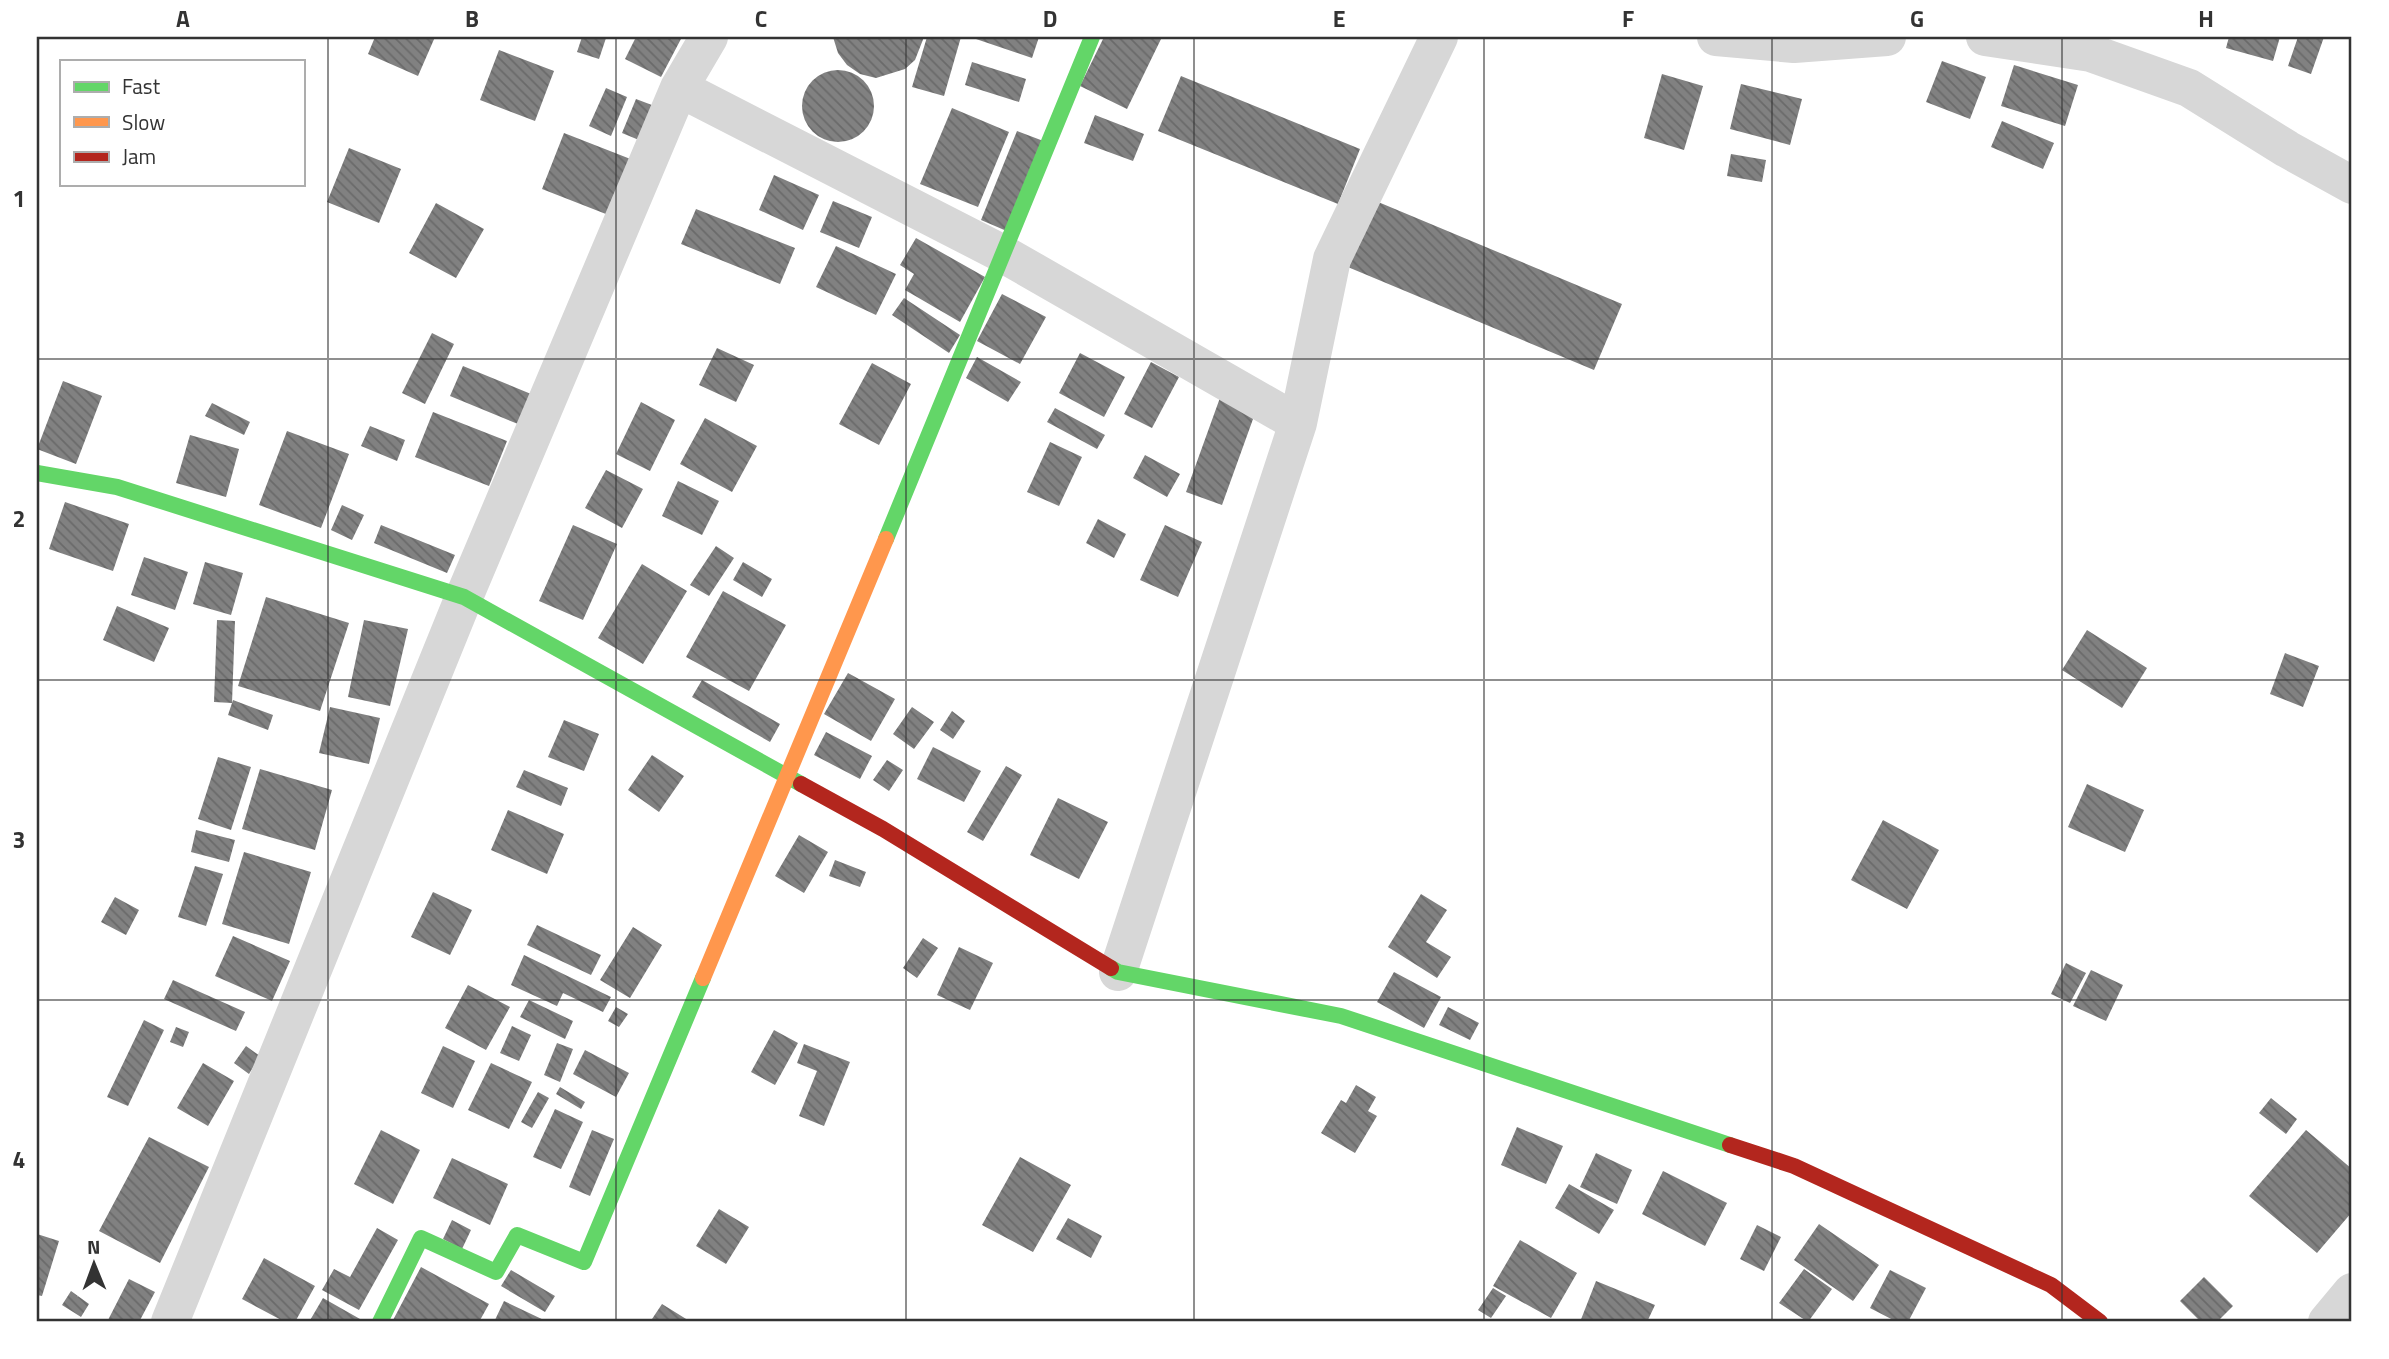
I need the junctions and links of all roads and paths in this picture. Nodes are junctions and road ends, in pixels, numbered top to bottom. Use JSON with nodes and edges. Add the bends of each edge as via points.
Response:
{"nodes":[{"id":1,"x":709,"y":37,"type":"edge"},
{"id":2,"x":1091,"y":37,"type":"edge"},
{"id":3,"x":1439,"y":37,"type":"edge"},
{"id":4,"x":1716,"y":37,"type":"edge"},
{"id":5,"x":1887,"y":37,"type":"edge"},
{"id":6,"x":1985,"y":37,"type":"edge"},
{"id":7,"x":679,"y":88,"type":"junction"},
{"id":8,"x":2352,"y":185,"type":"edge"},
{"id":9,"x":1005,"y":255,"type":"junction"},
{"id":10,"x":1298,"y":423,"type":"junction"},
{"id":11,"x":37,"y":473,"type":"edge"},
{"id":12,"x":464,"y":597,"type":"junction"},
{"id":13,"x":785,"y":777,"type":"junction"},
{"id":14,"x":1118,"y":972,"type":"junction"},
{"id":15,"x":2352,"y":1292,"type":"edge"},
{"id":16,"x":179,"y":1320,"type":"edge"},
{"id":17,"x":380,"y":1322,"type":"edge"},
{"id":18,"x":2100,"y":1322,"type":"edge"},
{"id":19,"x":2327,"y":1322,"type":"edge"}],
"edges":[{"from":1,"to":7,"type":"street"},
{"from":2,"to":9,"type":"street"},
{"from":3,"to":10,"type":"street","via":[[1332,259]]},
{"from":4,"to":5,"type":"street","via":[[1794,44]]},
{"from":6,"to":8,"type":"street","via":[[2091,53],[2189,88]]},
{"from":7,"to":9,"type":"street"},
{"from":7,"to":12,"type":"street"},
{"from":9,"to":10,"type":"street"},
{"from":9,"to":13,"type":"street"},
{"from":10,"to":14,"type":"street"},
{"from":11,"to":12,"type":"street","via":[[117,487]]},
{"from":12,"to":13,"type":"street"},
{"from":12,"to":16,"type":"street"},
{"from":13,"to":14,"type":"street","via":[[883,829]]},
{"from":13,"to":17,"type":"street","via":[[584,1262],[517,1235],[496,1272],[421,1237]]},
{"from":14,"to":18,"type":"street","via":[[1341,1016],[1794,1166],[2051,1285]]},
{"from":15,"to":19,"type":"street"}]}
